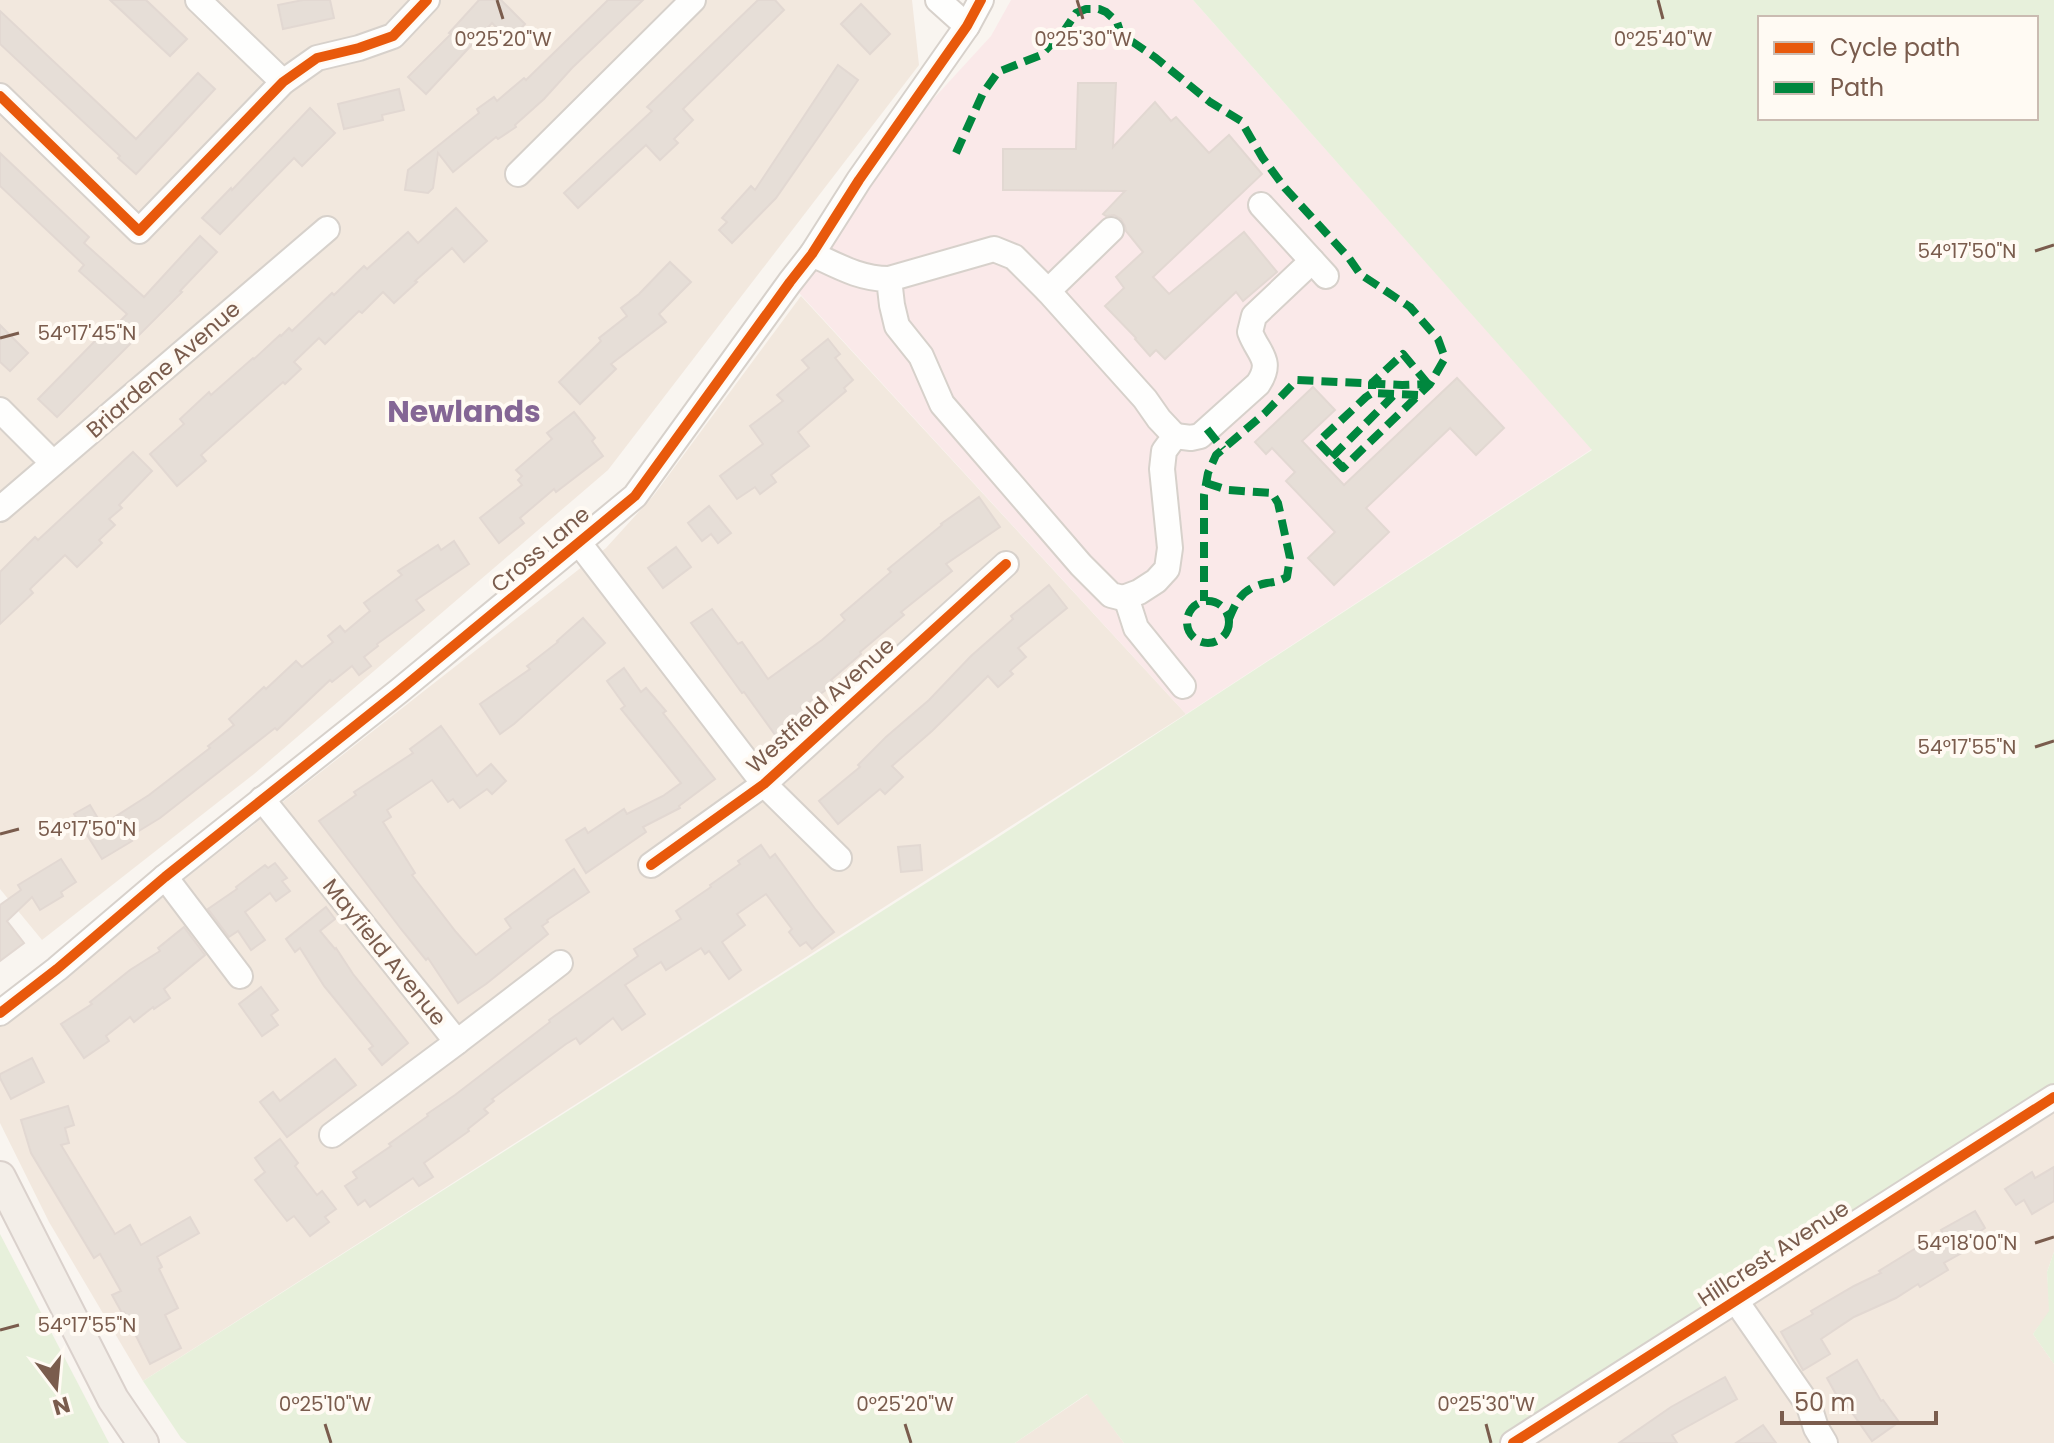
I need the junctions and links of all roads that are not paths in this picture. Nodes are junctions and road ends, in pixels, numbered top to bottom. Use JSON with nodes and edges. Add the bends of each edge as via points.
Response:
{"nodes":[{"id":1,"x":198,"y":0,"type":"edge"},
{"id":2,"x":427,"y":0,"type":"edge"},
{"id":3,"x":693,"y":0,"type":"edge"},
{"id":4,"x":938,"y":0,"type":"edge"},
{"id":5,"x":981,"y":0,"type":"edge"},
{"id":6,"x":967,"y":26,"type":"junction"},
{"id":7,"x":283,"y":82,"type":"junction"},
{"id":8,"x":0,"y":96,"type":"edge"},
{"id":9,"x":518,"y":174,"type":"dead end"},
{"id":10,"x":1261,"y":205,"type":"dead end"},
{"id":11,"x":327,"y":229,"type":"dead end"},
{"id":12,"x":1111,"y":230,"type":"dead end"},
{"id":13,"x":812,"y":254,"type":"junction"},
{"id":14,"x":889,"y":279,"type":"junction"},
{"id":15,"x":1048,"y":291,"type":"junction"},
{"id":16,"x":0,"y":410,"type":"edge"},
{"id":17,"x":1175,"y":436,"type":"junction"},
{"id":18,"x":53,"y":463,"type":"junction"},
{"id":19,"x":0,"y":509,"type":"edge"},
{"id":20,"x":579,"y":543,"type":"junction"},
{"id":21,"x":1006,"y":564,"type":"dead end"},
{"id":22,"x":1126,"y":597,"type":"junction"},
{"id":23,"x":1183,"y":686,"type":"dead end"},
{"id":24,"x":764,"y":784,"type":"junction"},
{"id":25,"x":262,"y":799,"type":"junction"},
{"id":26,"x":839,"y":858,"type":"dead end"},
{"id":27,"x":651,"y":865,"type":"dead end"},
{"id":28,"x":165,"y":877,"type":"junction"},
{"id":29,"x":560,"y":963,"type":"dead end"},
{"id":30,"x":240,"y":976,"type":"dead end"},
{"id":31,"x":0,"y":1013,"type":"edge"},
{"id":32,"x":457,"y":1042,"type":"junction"},
{"id":33,"x":2054,"y":1097,"type":"edge"},
{"id":34,"x":332,"y":1135,"type":"dead end"},
{"id":35,"x":0,"y":1177,"type":"edge"},
{"id":36,"x":1736,"y":1301,"type":"junction"},
{"id":37,"x":143,"y":1443,"type":"edge"},
{"id":38,"x":1513,"y":1443,"type":"edge"},
{"id":39,"x":1825,"y":1443,"type":"edge"}],
"edges":[{"from":1,"to":7,"type":"street"},
{"from":2,"to":7,"type":"street","via":[[393,36],[317,58]]},
{"from":3,"to":9,"type":"street"},
{"from":4,"to":6,"type":"street"},
{"from":5,"to":6,"type":"street","name":"Cross Lane"},
{"from":6,"to":13,"type":"street","name":"Cross Lane"},
{"from":7,"to":8,"type":"street","via":[[139,231]]},
{"from":10,"to":17,"type":"street","via":[[1319,269],[1254,316],[1250,332],[1266,362],[1258,384],[1200,436]]},
{"from":11,"to":18,"type":"street","name":"Briardene Avenue"},
{"from":12,"to":15,"type":"street"},
{"from":13,"to":14,"type":"street","via":[[861,277]]},
{"from":13,"to":20,"type":"street","name":"Cross Lane","via":[[635,496]]},
{"from":14,"to":15,"type":"street","via":[[994,249],[1014,257]]},
{"from":14,"to":22,"type":"street","via":[[897,326],[921,356],[942,404],[1081,565],[1111,595]]},
{"from":15,"to":17,"type":"street"},
{"from":16,"to":18,"type":"street"},
{"from":17,"to":22,"type":"street","via":[[1164,451],[1162,469],[1170,548],[1167,569]]},
{"from":18,"to":19,"type":"street","name":"Briardene Avenue"},
{"from":20,"to":24,"type":"street","name":"Westfield Avenue"},
{"from":20,"to":25,"type":"street","name":"Cross Lane"},
{"from":21,"to":24,"type":"street","name":"Westfield Avenue"},
{"from":22,"to":23,"type":"street","via":[[1136,628]]},
{"from":24,"to":26,"type":"street","name":"Westfield Avenue"},
{"from":24,"to":27,"type":"street","name":"Westfield Avenue"},
{"from":25,"to":28,"type":"street","name":"Cross Lane"},
{"from":25,"to":32,"type":"street","name":"Mayfield Avenue"},
{"from":28,"to":30,"type":"street"},
{"from":28,"to":31,"type":"street","name":"Cross Lane"},
{"from":29,"to":32,"type":"street","name":"Mayfield Avenue"},
{"from":32,"to":34,"type":"street"},
{"from":33,"to":36,"type":"street","name":"Hillcrest Avenue"},
{"from":35,"to":37,"type":"main road","via":[[113,1399]]},
{"from":36,"to":38,"type":"street","name":"Hillcrest Avenue"},
{"from":36,"to":39,"type":"street","via":[[1809,1406]]}]}
